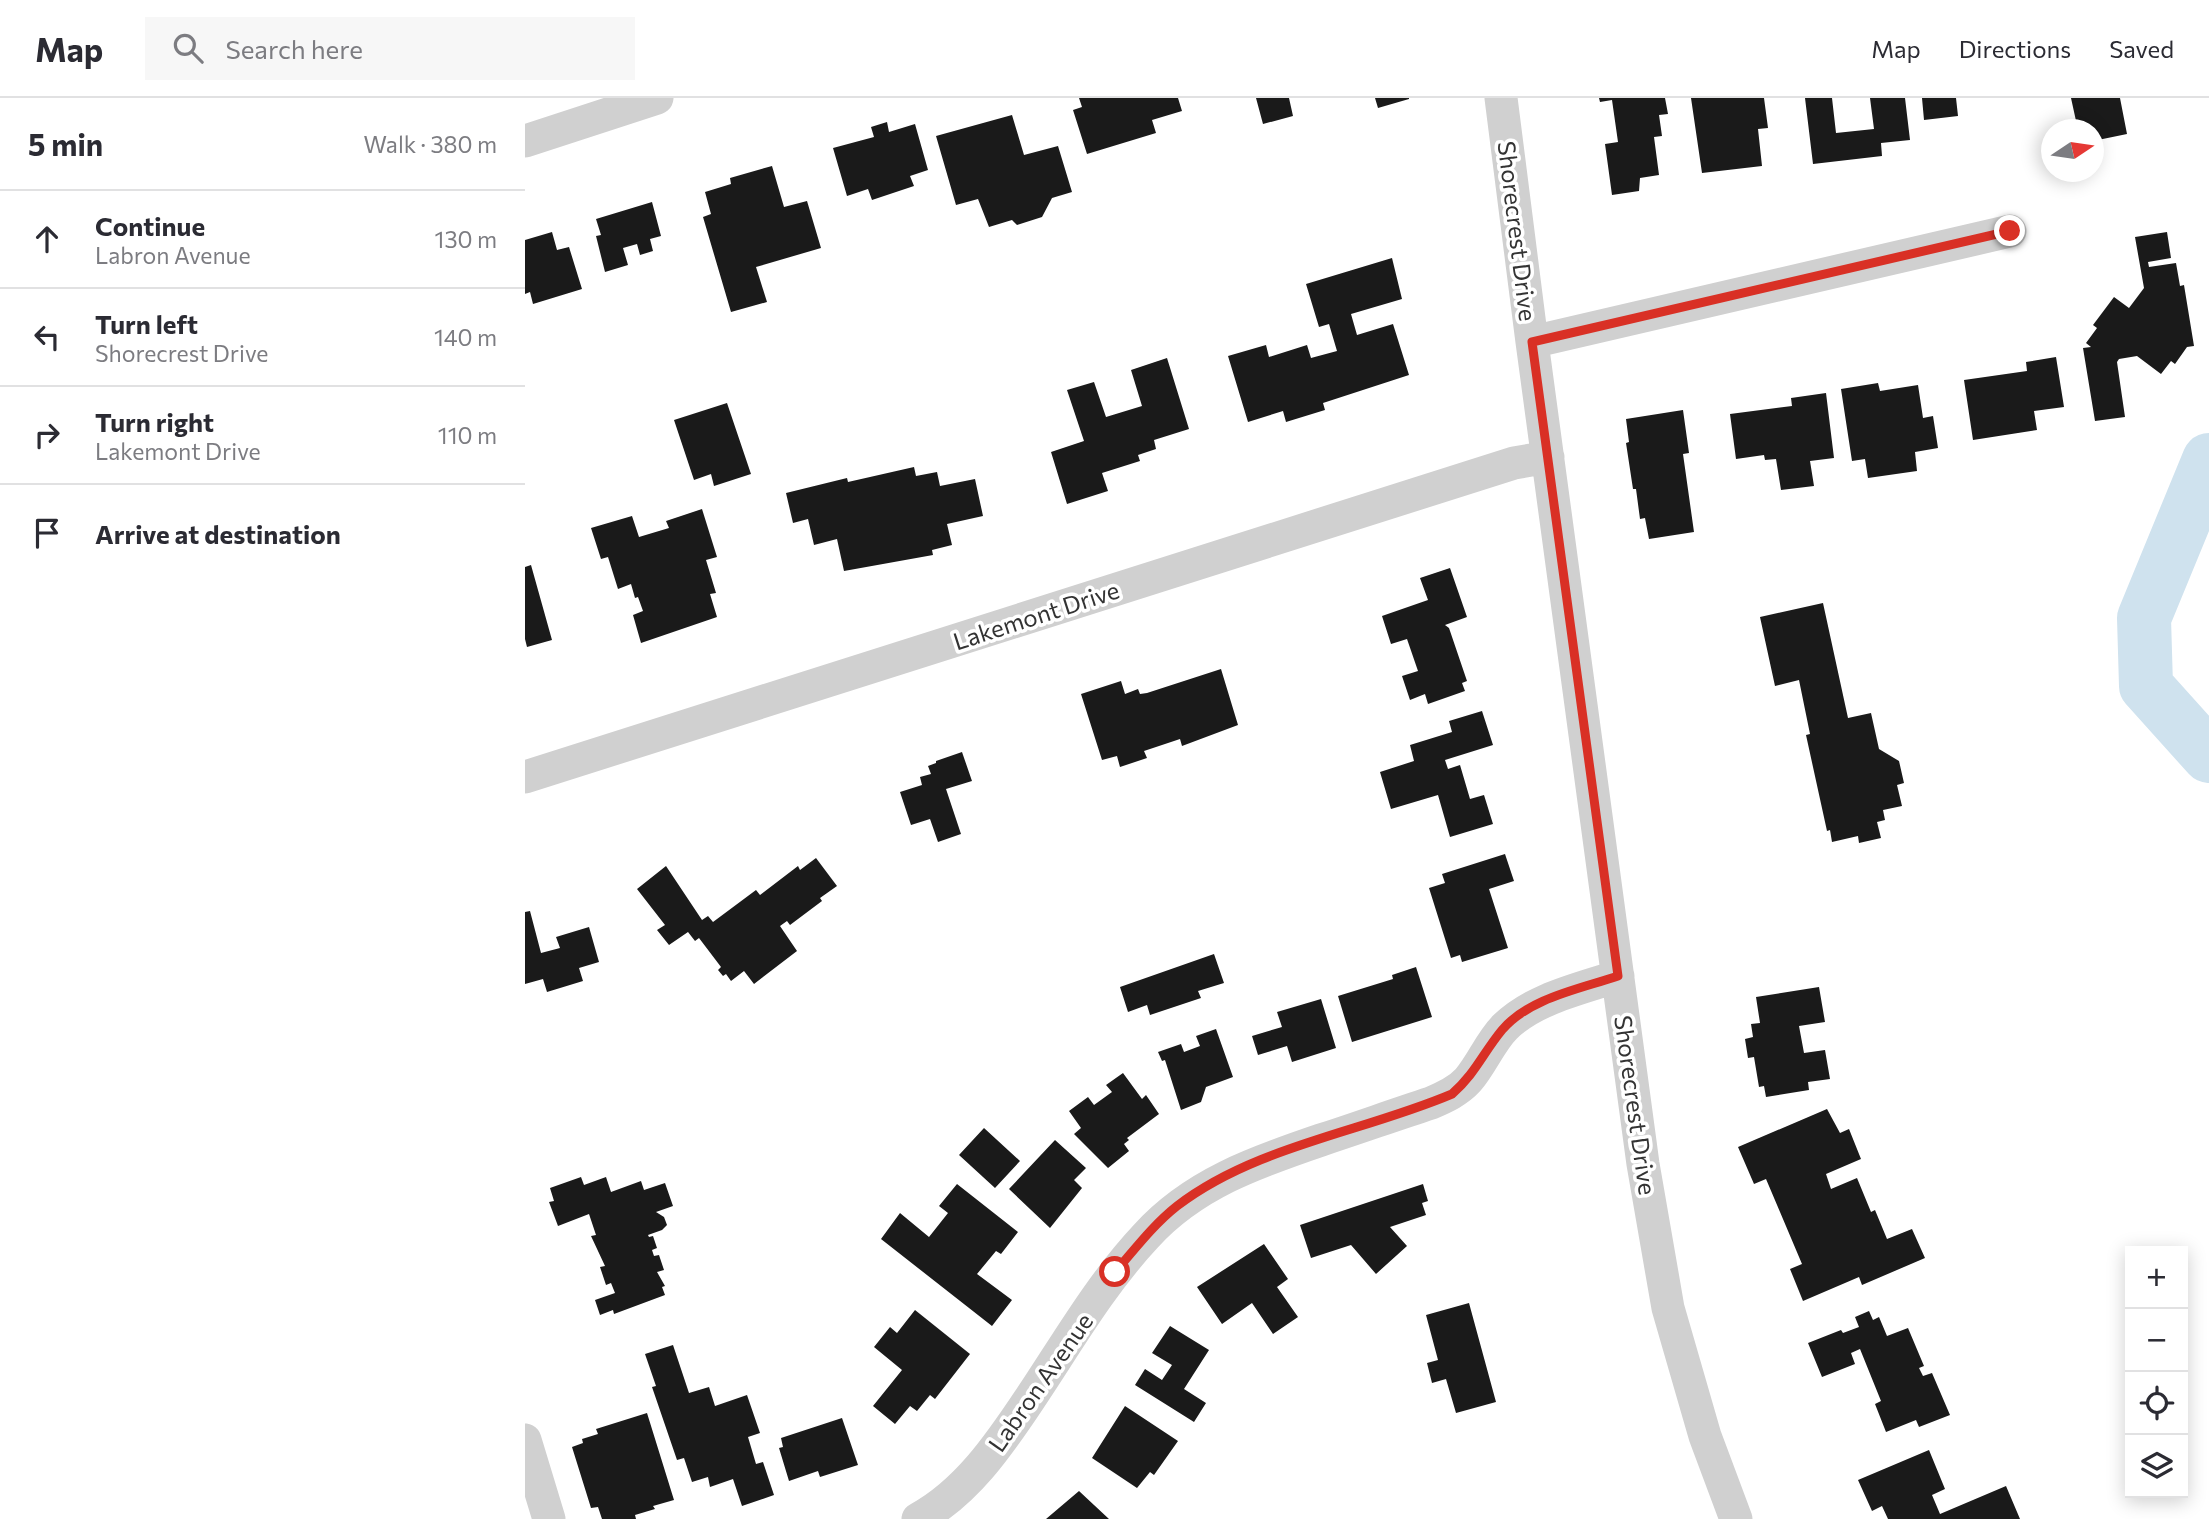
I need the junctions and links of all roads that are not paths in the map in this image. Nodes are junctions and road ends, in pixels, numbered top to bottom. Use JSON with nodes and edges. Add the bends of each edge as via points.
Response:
{"nodes":[{"id":1,"x":657,"y":98,"type":"edge"},
{"id":2,"x":1501,"y":98,"type":"edge"},
{"id":3,"x":525,"y":141,"type":"edge"},
{"id":4,"x":2010,"y":231,"type":"dead end"},
{"id":5,"x":1532,"y":342,"type":"junction"},
{"id":6,"x":1548,"y":457,"type":"junction"},
{"id":7,"x":525,"y":777,"type":"edge"},
{"id":8,"x":1618,"y":976,"type":"junction"},
{"id":9,"x":527,"y":1453,"type":"edge"},
{"id":10,"x":549,"y":1519,"type":"edge"},
{"id":11,"x":918,"y":1519,"type":"edge"},
{"id":12,"x":1736,"y":1519,"type":"edge"}],
"edges":[{"from":1,"to":3,"type":"street"},
{"from":2,"to":5,"type":"street","name":"Shorecrest Drive"},
{"from":4,"to":5,"type":"street"},
{"from":5,"to":6,"type":"street","name":"Shorecrest Drive"},
{"from":6,"to":7,"type":"street","name":"Lakemont Drive","via":[[1514,463]]},
{"from":6,"to":8,"type":"street","name":"Shorecrest Drive"},
{"from":8,"to":11,"type":"street","name":"Labron Avenue","via":[[1523,1012],[1504,1028],[1468,1080],[1452,1094],[1258,1161],[1177,1206],[1115,1272],[997,1448],[967,1482]]},
{"from":8,"to":12,"type":"street","name":"Shorecrest Drive","via":[[1668,1308],[1705,1436]]},
{"from":9,"to":10,"type":"street"}]}
